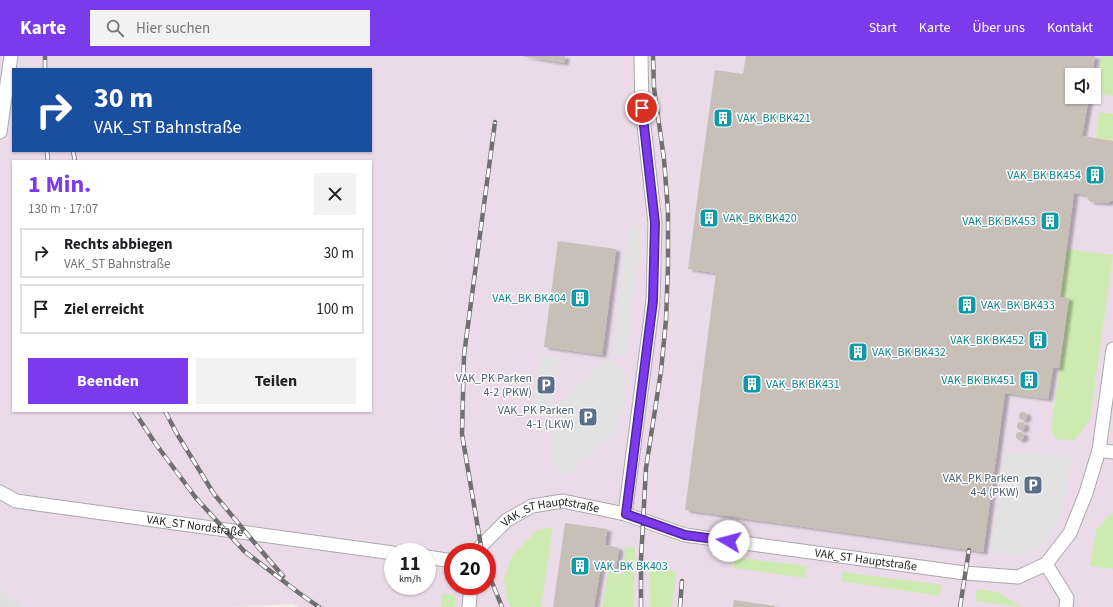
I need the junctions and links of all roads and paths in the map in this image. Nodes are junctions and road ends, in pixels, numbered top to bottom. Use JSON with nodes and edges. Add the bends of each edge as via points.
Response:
{"nodes":[{"id":1,"x":12,"y":56,"type":"edge"},
{"id":2,"x":641,"y":56,"type":"edge"},
{"id":3,"x":0,"y":132,"type":"edge"},
{"id":4,"x":1113,"y":349,"type":"edge"},
{"id":5,"x":1099,"y":450,"type":"junction"},
{"id":6,"x":1113,"y":452,"type":"edge"},
{"id":7,"x":0,"y":492,"type":"edge"},
{"id":8,"x":626,"y":514,"type":"junction"},
{"id":9,"x":484,"y":543,"type":"edge"},
{"id":10,"x":384,"y":552,"type":"edge"},
{"id":11,"x":1046,"y":564,"type":"junction"},
{"id":12,"x":470,"y":595,"type":"edge"},
{"id":13,"x":469,"y":607,"type":"edge"},
{"id":14,"x":1066,"y":607,"type":"edge"}],
"edges":[{"from":1,"to":3,"type":"lane"},
{"from":2,"to":8,"type":"lane","via":[[642,108],[655,223],[653,301]]},
{"from":4,"to":5,"type":"lane","name":"VAK_ST Hauptstraße"},
{"from":5,"to":6,"type":"lane"},
{"from":5,"to":11,"type":"lane","name":"VAK_ST Hauptstraße","via":[[1070,533]]},
{"from":7,"to":10,"type":"lane","name":"VAK_ST Nordstraße","via":[[16,501]]},
{"from":8,"to":9,"type":"lane","name":"VAK_ST Hauptstraße","via":[[563,501],[532,506],[507,520]]},
{"from":8,"to":11,"type":"lane","name":"VAK_ST Hauptstraße","via":[[685,535],[965,573],[1018,577]]},
{"from":11,"to":14,"type":"lane","via":[[1067,598]]},
{"from":12,"to":13,"type":"lane"}]}
